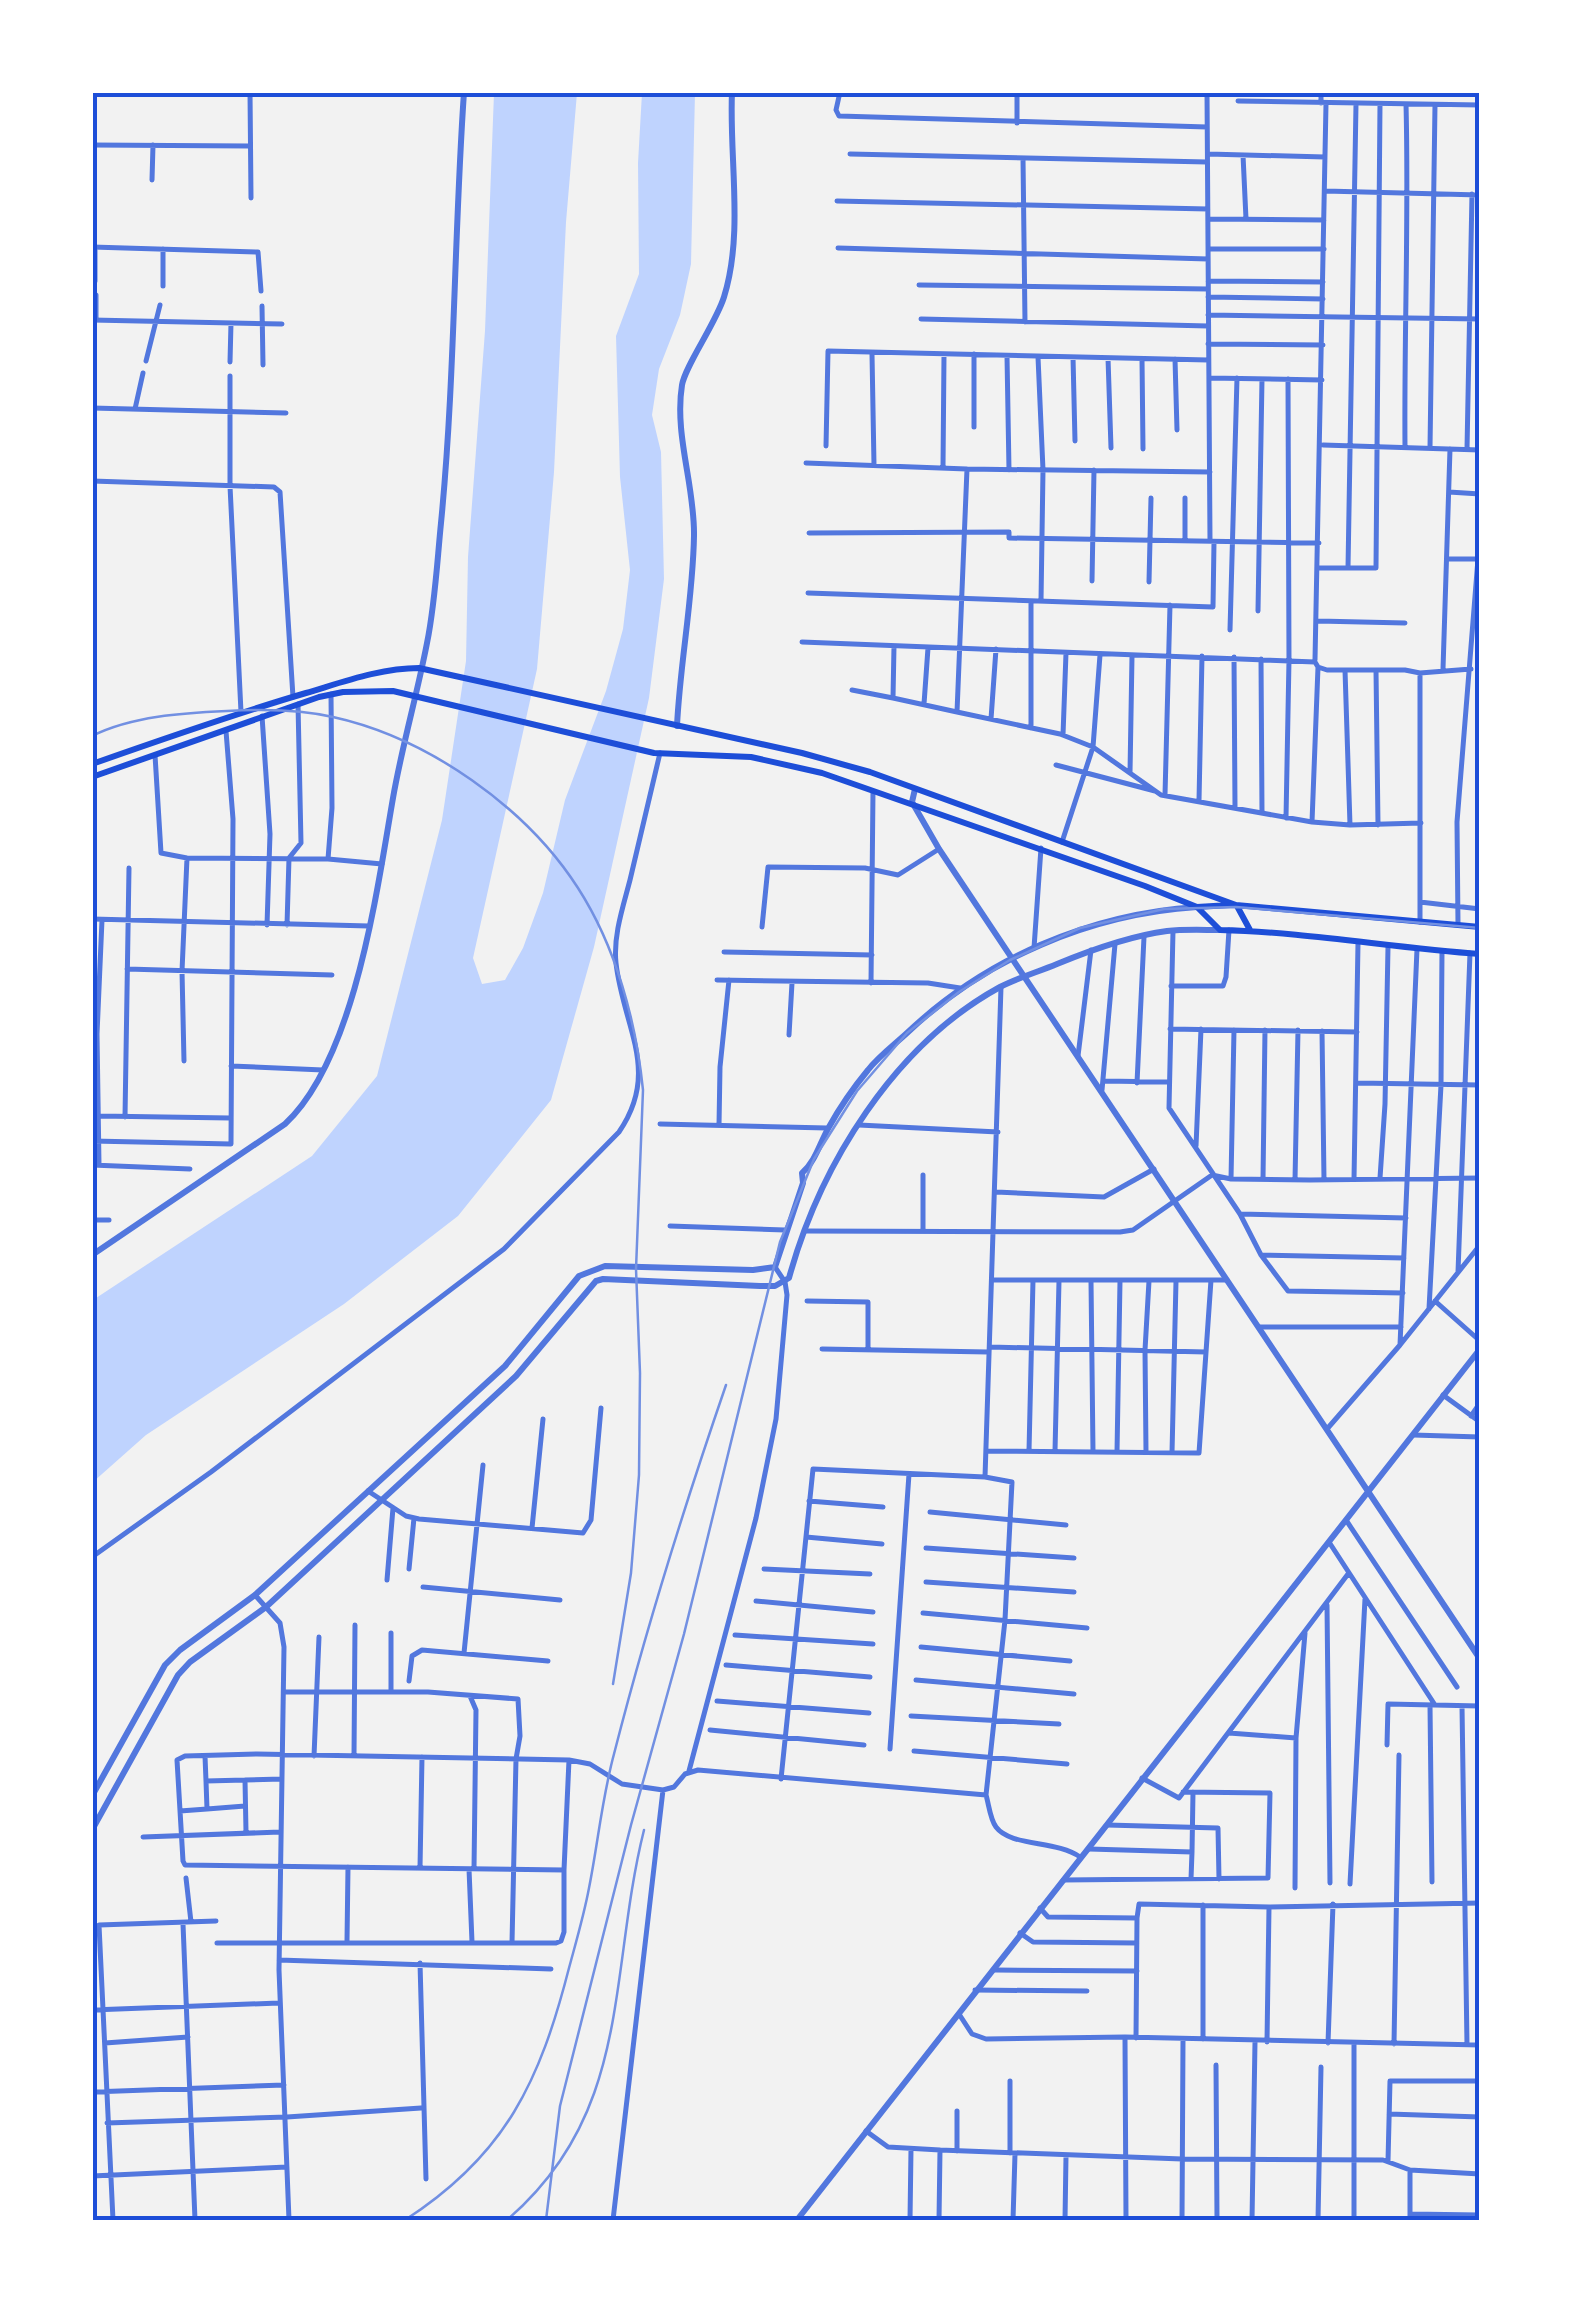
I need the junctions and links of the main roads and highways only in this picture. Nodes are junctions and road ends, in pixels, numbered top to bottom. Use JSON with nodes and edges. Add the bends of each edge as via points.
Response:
{"nodes":[{"id":1,"x":296,"y":700,"type":"junction"},
{"id":2,"x":92,"y":764,"type":"edge"},
{"id":3,"x":92,"y":777,"type":"edge"},
{"id":4,"x":1236,"y":905,"type":"junction"},
{"id":5,"x":1196,"y":907,"type":"junction"},
{"id":6,"x":1480,"y":927,"type":"edge"},
{"id":7,"x":1250,"y":930,"type":"junction"},
{"id":8,"x":1480,"y":954,"type":"edge"}],
"edges":[{"from":1,"to":2,"type":"main road","via":[[240,712]]},
{"from":1,"to":3,"type":"main road"},
{"from":1,"to":4,"type":"main road","via":[[387,671],[423,669],[870,772]]},
{"from":1,"to":5,"type":"main road","via":[[379,690],[657,753],[751,757],[822,773]]},
{"from":4,"to":5,"type":"main road"},
{"from":4,"to":6,"type":"main road"},
{"from":4,"to":7,"type":"main road"},
{"from":5,"to":7,"type":"main road","via":[[1224,930]]},
{"from":7,"to":8,"type":"main road"}]}
